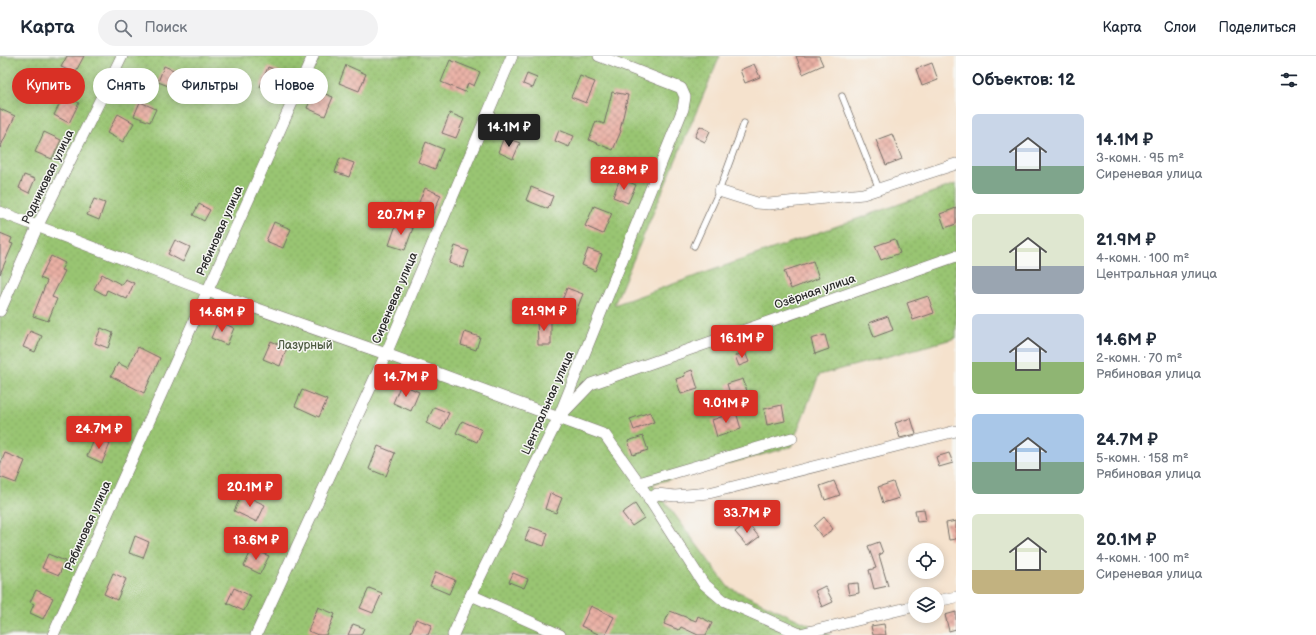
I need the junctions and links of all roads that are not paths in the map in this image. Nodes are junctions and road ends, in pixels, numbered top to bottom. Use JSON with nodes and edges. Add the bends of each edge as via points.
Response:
{"nodes":[{"id":1,"x":122,"y":56,"type":"edge"},
{"id":2,"x":312,"y":56,"type":"edge"},
{"id":3,"x":512,"y":56,"type":"edge"},
{"id":4,"x":599,"y":56,"type":"edge"},
{"id":5,"x":842,"y":96,"type":"dead end"},
{"id":6,"x":744,"y":122,"type":"dead end"},
{"id":7,"x":956,"y":164,"type":"edge"},
{"id":8,"x":879,"y":189,"type":"junction"},
{"id":9,"x":719,"y":191,"type":"junction"},
{"id":10,"x":0,"y":212,"type":"edge"},
{"id":11,"x":38,"y":225,"type":"junction"},
{"id":12,"x":694,"y":246,"type":"dead end"},
{"id":13,"x":956,"y":256,"type":"edge"},
{"id":14,"x":207,"y":291,"type":"junction"},
{"id":15,"x":0,"y":311,"type":"edge"},
{"id":16,"x":386,"y":354,"type":"junction"},
{"id":17,"x":558,"y":419,"type":"junction"},
{"id":18,"x":956,"y":431,"type":"edge"},
{"id":19,"x":792,"y":438,"type":"dead end"},
{"id":20,"x":639,"y":483,"type":"junction"},
{"id":21,"x":649,"y":500,"type":"junction"},
{"id":22,"x":471,"y":595,"type":"junction"},
{"id":23,"x":956,"y":596,"type":"edge"},
{"id":24,"x":944,"y":599,"type":"edge"},
{"id":25,"x":908,"y":608,"type":"edge"},
{"id":26,"x":53,"y":635,"type":"edge"},
{"id":27,"x":256,"y":635,"type":"edge"},
{"id":28,"x":453,"y":635,"type":"edge"},
{"id":29,"x":560,"y":635,"type":"edge"},
{"id":30,"x":801,"y":635,"type":"edge"}],
"edges":[{"from":1,"to":11,"type":"street","name":"Родниковая улица"},
{"from":2,"to":14,"type":"street","name":"Рябиновая улица"},
{"from":3,"to":16,"type":"street","name":"Сиреневая улица"},
{"from":4,"to":17,"type":"street","name":"Центральная улица","via":[[681,88],[685,97],[684,110]]},
{"from":5,"to":8,"type":"lane"},
{"from":6,"to":9,"type":"lane"},
{"from":7,"to":8,"type":"street"},
{"from":8,"to":9,"type":"street","via":[[863,194],[769,204],[757,203]]},
{"from":9,"to":12,"type":"lane"},
{"from":10,"to":11,"type":"street"},
{"from":11,"to":14,"type":"street"},
{"from":11,"to":15,"type":"street","name":"Родниковая улица"},
{"from":13,"to":17,"type":"street","name":"Озёрная улица","via":[[592,384]]},
{"from":14,"to":16,"type":"street"},
{"from":14,"to":26,"type":"street","name":"Рябиновая улица"},
{"from":16,"to":17,"type":"street"},
{"from":16,"to":27,"type":"street","name":"Сиреневая улица"},
{"from":17,"to":20,"type":"street","via":[[604,435]]},
{"from":17,"to":22,"type":"street","name":"Центральная улица"},
{"from":18,"to":21,"type":"street","via":[[709,493],[675,496],[657,494]]},
{"from":19,"to":20,"type":"street"},
{"from":20,"to":21,"type":"street"},
{"from":21,"to":30,"type":"street","via":[[703,583],[723,600]]},
{"from":22,"to":28,"type":"street","name":"Центральная улица"},
{"from":22,"to":29,"type":"street"},
{"from":23,"to":24,"type":"street"},
{"from":25,"to":30,"type":"street"}]}
